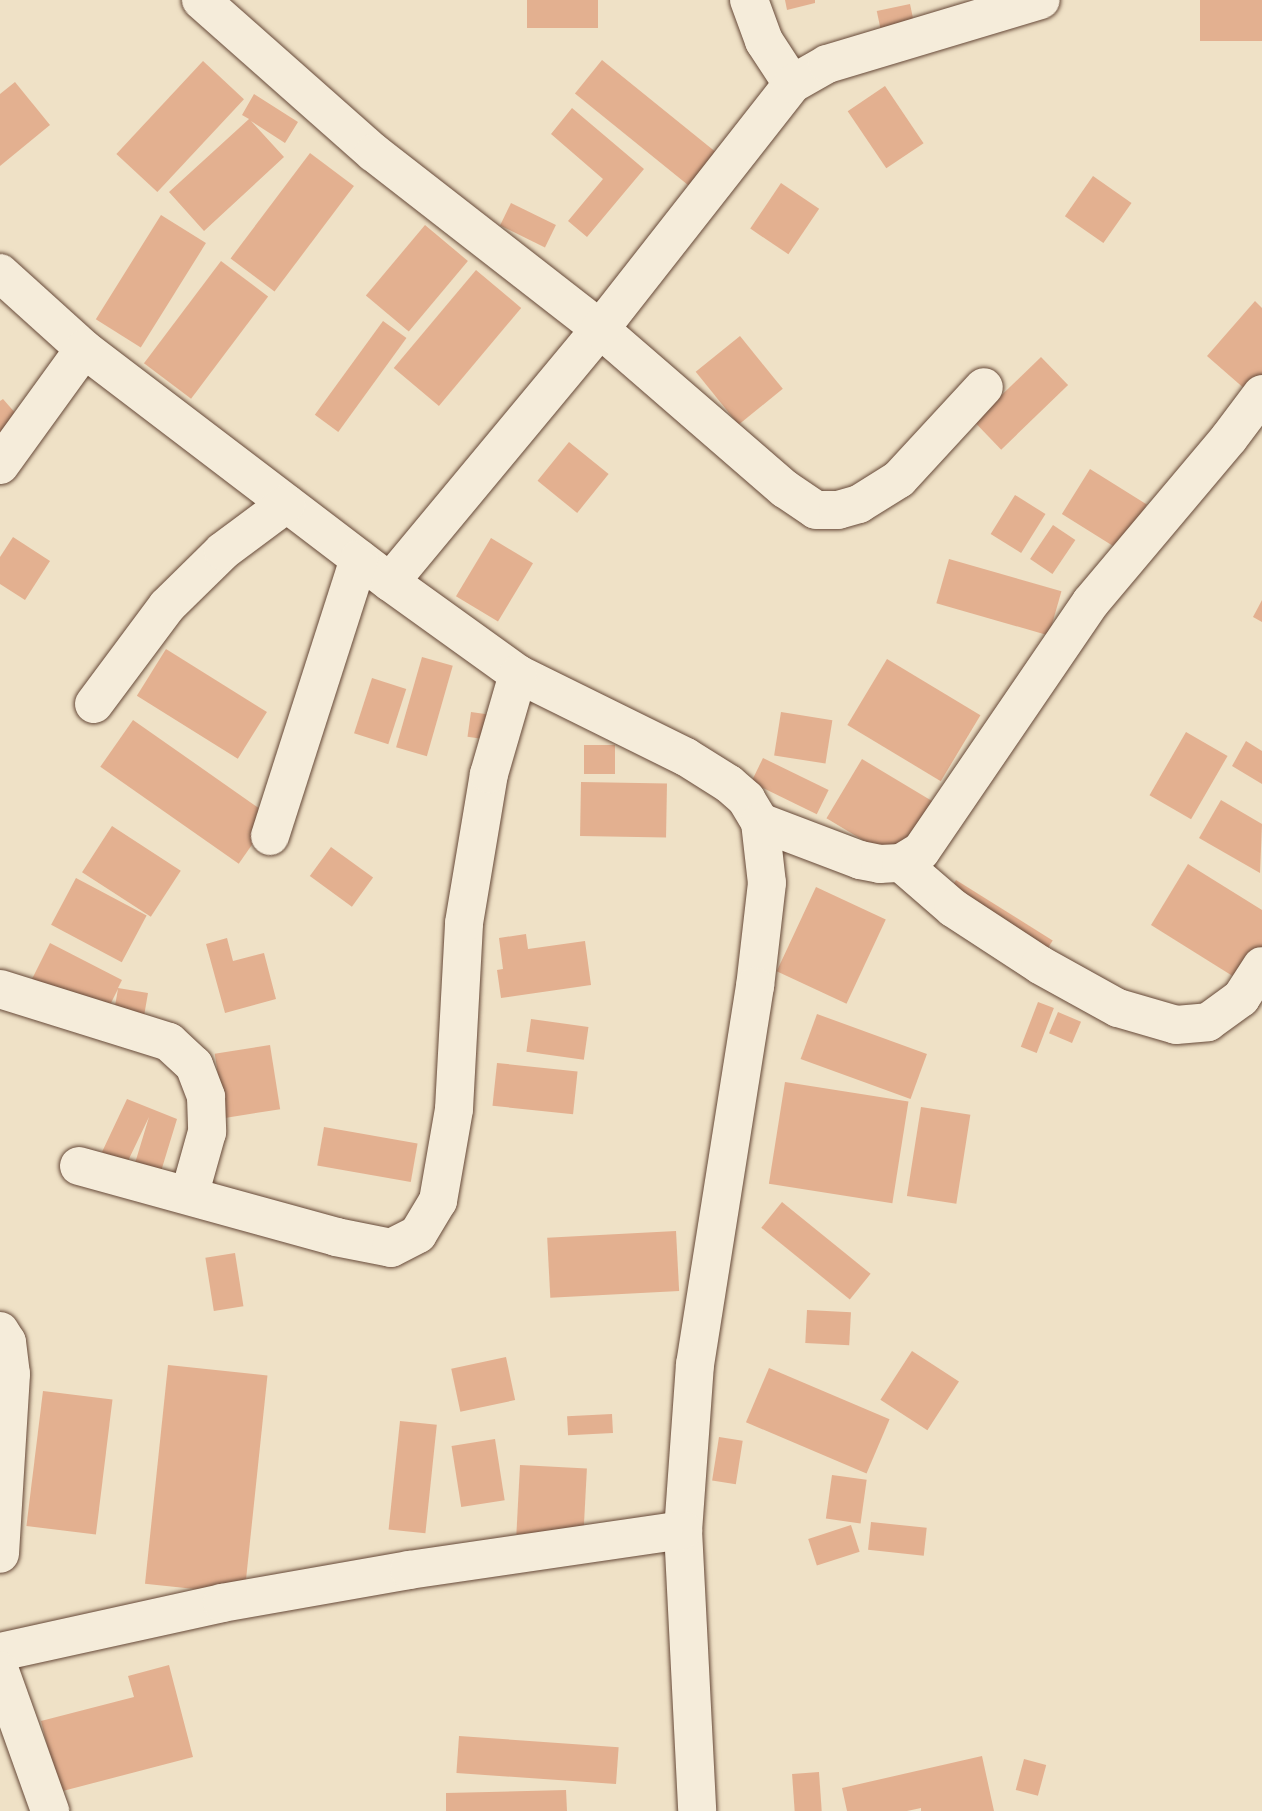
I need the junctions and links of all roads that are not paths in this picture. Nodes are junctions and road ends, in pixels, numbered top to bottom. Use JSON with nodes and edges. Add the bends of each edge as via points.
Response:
{"nodes":[{"id":1,"x":201,"y":0,"type":"edge"},
{"id":2,"x":749,"y":0,"type":"edge"},
{"id":3,"x":1041,"y":0,"type":"edge"},
{"id":4,"x":792,"y":84,"type":"junction"},
{"id":5,"x":0,"y":273,"type":"edge"},
{"id":6,"x":600,"y":329,"type":"junction"},
{"id":7,"x":84,"y":349,"type":"junction"},
{"id":8,"x":984,"y":387,"type":"dead end"},
{"id":9,"x":1262,"y":394,"type":"edge"},
{"id":10,"x":0,"y":465,"type":"edge"},
{"id":11,"x":286,"y":504,"type":"junction"},
{"id":12,"x":359,"y":559,"type":"junction"},
{"id":13,"x":390,"y":583,"type":"junction"},
{"id":14,"x":518,"y":674,"type":"junction"},
{"id":15,"x":94,"y":704,"type":"dead end"},
{"id":16,"x":760,"y":822,"type":"junction"},
{"id":17,"x":270,"y":836,"type":"dead end"},
{"id":18,"x":901,"y":863,"type":"junction"},
{"id":19,"x":1262,"y":966,"type":"edge"},
{"id":20,"x":0,"y":989,"type":"edge"},
{"id":21,"x":79,"y":1166,"type":"dead end"},
{"id":22,"x":189,"y":1196,"type":"junction"},
{"id":23,"x":0,"y":1331,"type":"edge"},
{"id":24,"x":683,"y":1530,"type":"junction"},
{"id":25,"x":0,"y":1554,"type":"edge"},
{"id":26,"x":0,"y":1652,"type":"edge"},
{"id":27,"x":0,"y":1671,"type":"edge"},
{"id":28,"x":50,"y":1811,"type":"edge"},
{"id":29,"x":697,"y":1811,"type":"edge"}],
"edges":[{"from":1,"to":6,"type":"street","via":[[374,153]]},
{"from":2,"to":4,"type":"street","via":[[764,41]]},
{"from":3,"to":4,"type":"street","via":[[827,64]]},
{"from":4,"to":6,"type":"street"},
{"from":5,"to":7,"type":"street"},
{"from":6,"to":8,"type":"street","via":[[785,489],[816,510],[859,504],[899,479]]},
{"from":6,"to":13,"type":"street"},
{"from":7,"to":10,"type":"street"},
{"from":7,"to":11,"type":"street"},
{"from":9,"to":18,"type":"street","via":[[1091,602],[921,851]]},
{"from":11,"to":12,"type":"street"},
{"from":11,"to":15,"type":"street","via":[[223,551],[167,606]]},
{"from":12,"to":13,"type":"street"},
{"from":12,"to":17,"type":"street"},
{"from":13,"to":14,"type":"street"},
{"from":14,"to":16,"type":"street","via":[[686,757],[746,799]]},
{"from":14,"to":22,"type":"street","via":[[489,774],[464,923],[454,1109],[438,1201],[418,1234],[391,1248]]},
{"from":16,"to":18,"type":"street","via":[[860,860]]},
{"from":16,"to":24,"type":"street","via":[[767,883],[695,1363]]},
{"from":18,"to":19,"type":"street","via":[[953,908],[1040,965],[1118,1007],[1176,1025],[1208,1022],[1241,998]]},
{"from":20,"to":22,"type":"street","via":[[169,1042],[194,1065],[206,1097],[207,1132]]},
{"from":21,"to":22,"type":"street"},
{"from":23,"to":25,"type":"street","via":[[7,1342],[11,1374]]},
{"from":24,"to":26,"type":"street","via":[[222,1603]]},
{"from":24,"to":29,"type":"street"},
{"from":27,"to":28,"type":"street"}]}
